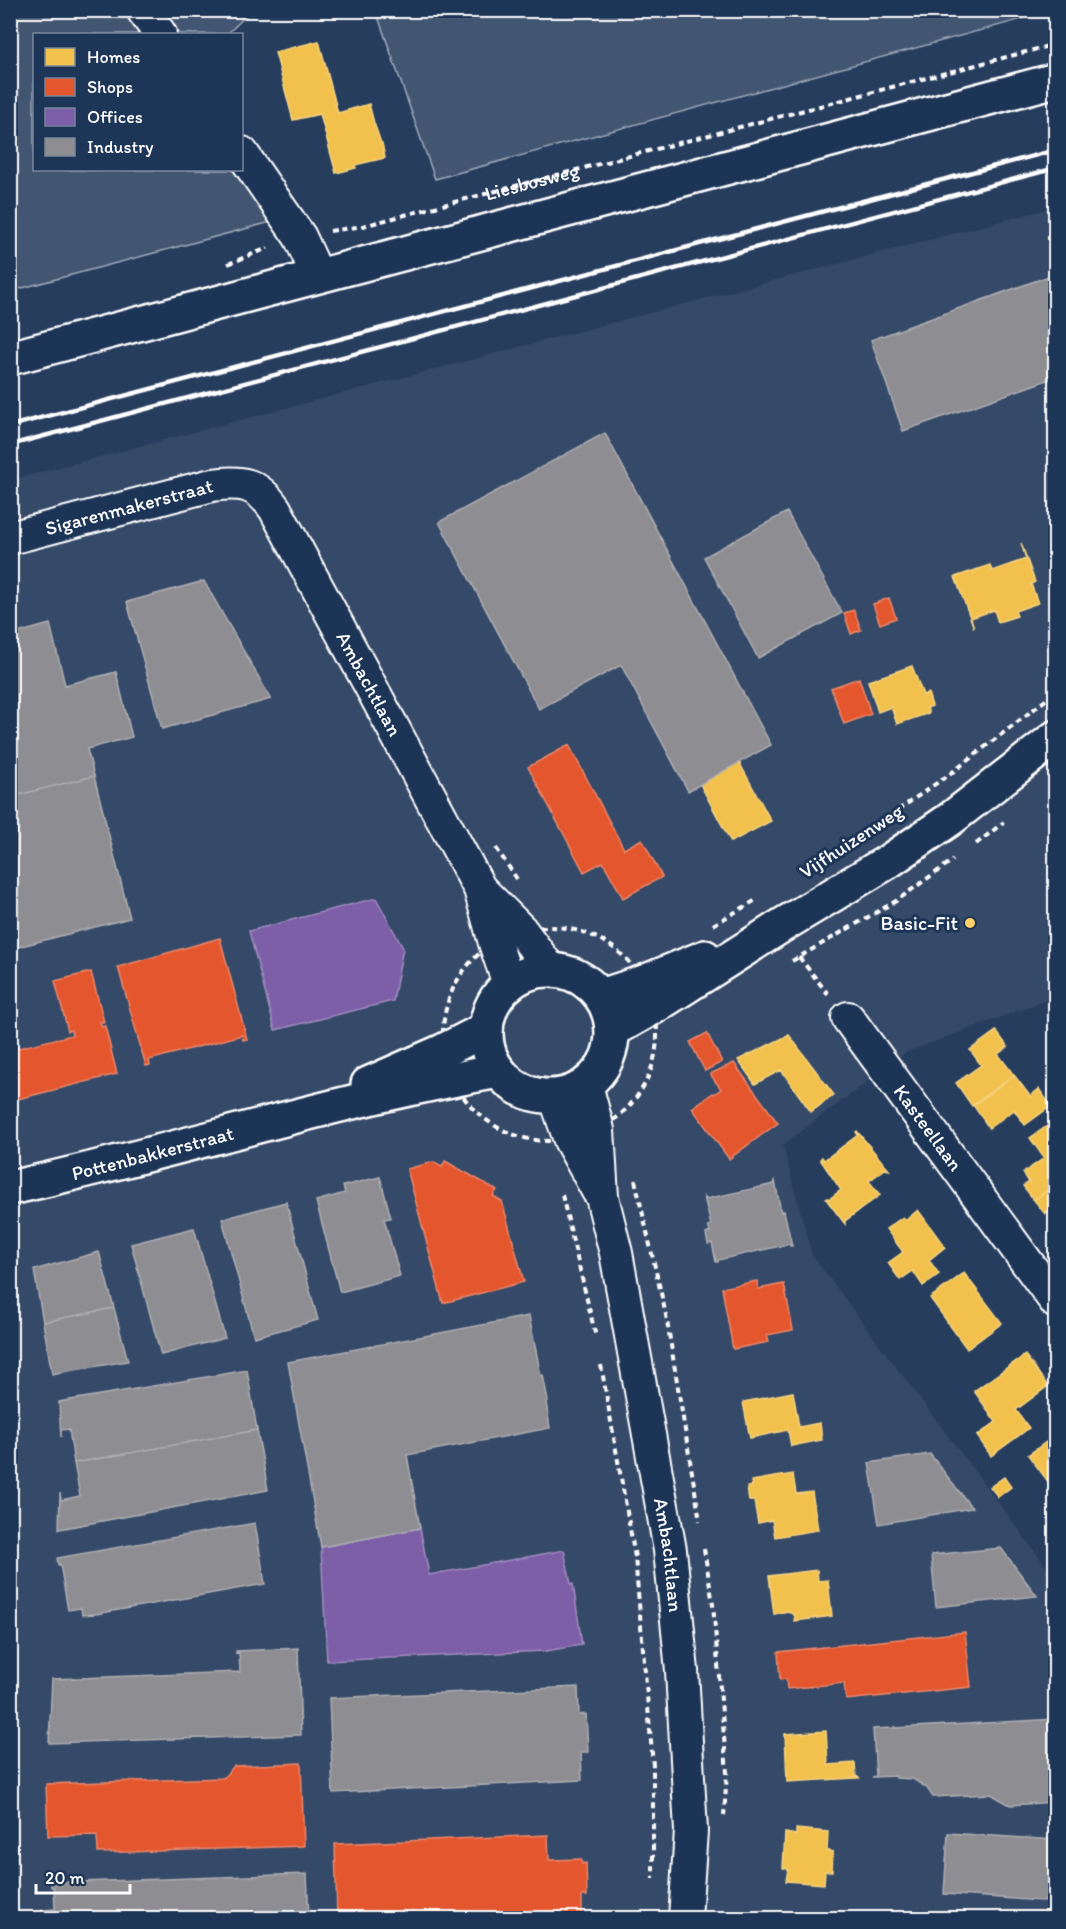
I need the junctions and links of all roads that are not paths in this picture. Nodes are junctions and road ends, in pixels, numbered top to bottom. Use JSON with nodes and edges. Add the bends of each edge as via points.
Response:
{"nodes":[{"id":1,"x":144,"y":10,"type":"edge"},
{"id":2,"x":159,"y":33,"type":"edge"},
{"id":3,"x":1056,"y":80,"type":"edge"},
{"id":4,"x":243,"y":154,"type":"edge"},
{"id":5,"x":318,"y":276,"type":"junction"},
{"id":6,"x":10,"y":358,"type":"edge"},
{"id":7,"x":250,"y":485,"type":"joint"},
{"id":8,"x":10,"y":538,"type":"edge"},
{"id":9,"x":1056,"y":737,"type":"edge"},
{"id":10,"x":782,"y":926,"type":"junction"},
{"id":11,"x":508,"y":936,"type":"junction"},
{"id":12,"x":550,"y":969,"type":"junction"},
{"id":13,"x":509,"y":984,"type":"junction"},
{"id":14,"x":601,"y":996,"type":"junction"},
{"id":15,"x":848,"y":1018,"type":"road end"},
{"id":16,"x":486,"y":1029,"type":"junction"},
{"id":17,"x":613,"y":1030,"type":"junction"},
{"id":18,"x":448,"y":1065,"type":"junction"},
{"id":19,"x":499,"y":1071,"type":"junction"},
{"id":20,"x":585,"y":1085,"type":"junction"},
{"id":21,"x":555,"y":1096,"type":"junction"},
{"id":22,"x":584,"y":1135,"type":"junction"},
{"id":23,"x":10,"y":1188,"type":"edge"},
{"id":24,"x":1056,"y":1302,"type":"edge"},
{"id":25,"x":685,"y":1918,"type":"edge"}],
"edges":[{"from":1,"to":2,"type":"street"},
{"from":3,"to":5,"type":"street","name":"Liesbosweg"},
{"from":4,"to":5,"type":"street","via":[[300,237]]},
{"from":5,"to":6,"type":"street","name":"Liesbosweg"},
{"from":7,"to":8,"type":"street","name":"Sigarenmakerstraat","via":[[212,485]]},
{"from":7,"to":11,"type":"street","name":"Ambachtlaan","via":[[266,495],[275,509]]},
{"from":9,"to":10,"type":"street","name":"Vijfhuizenweg","via":[[922,839]]},
{"from":10,"to":14,"type":"street","name":"Vijfhuizenweg"},
{"from":10,"to":17,"type":"street","name":"Vijfhuizenweg"},
{"from":11,"to":12,"type":"street","name":"Ambachtlaan"},
{"from":11,"to":13,"type":"street","name":"Ambachtlaan"},
{"from":12,"to":13,"type":"street","via":[[526,974]]},
{"from":12,"to":14,"type":"street","via":[[572,974]]},
{"from":13,"to":16,"type":"street","via":[[493,1005]]},
{"from":14,"to":17,"type":"street"},
{"from":15,"to":24,"type":"street","name":"Kasteellaan"},
{"from":16,"to":18,"type":"street","name":"Pottenbakkerstraat"},
{"from":16,"to":19,"type":"street","via":[[489,1053]]},
{"from":17,"to":20,"type":"street","via":[[606,1060]]},
{"from":18,"to":19,"type":"street","name":"Pottenbakkerstraat"},
{"from":18,"to":23,"type":"street","name":"Pottenbakkerstraat","via":[[294,1117]]},
{"from":19,"to":21,"type":"street","via":[[525,1092]]},
{"from":20,"to":21,"type":"street"},
{"from":20,"to":22,"type":"street","name":"Ambachtlaan"},
{"from":21,"to":22,"type":"street","name":"Ambachtlaan"},
{"from":22,"to":25,"type":"street","name":"Ambachtlaan","via":[[616,1253],[670,1550],[691,1831]]}]}
